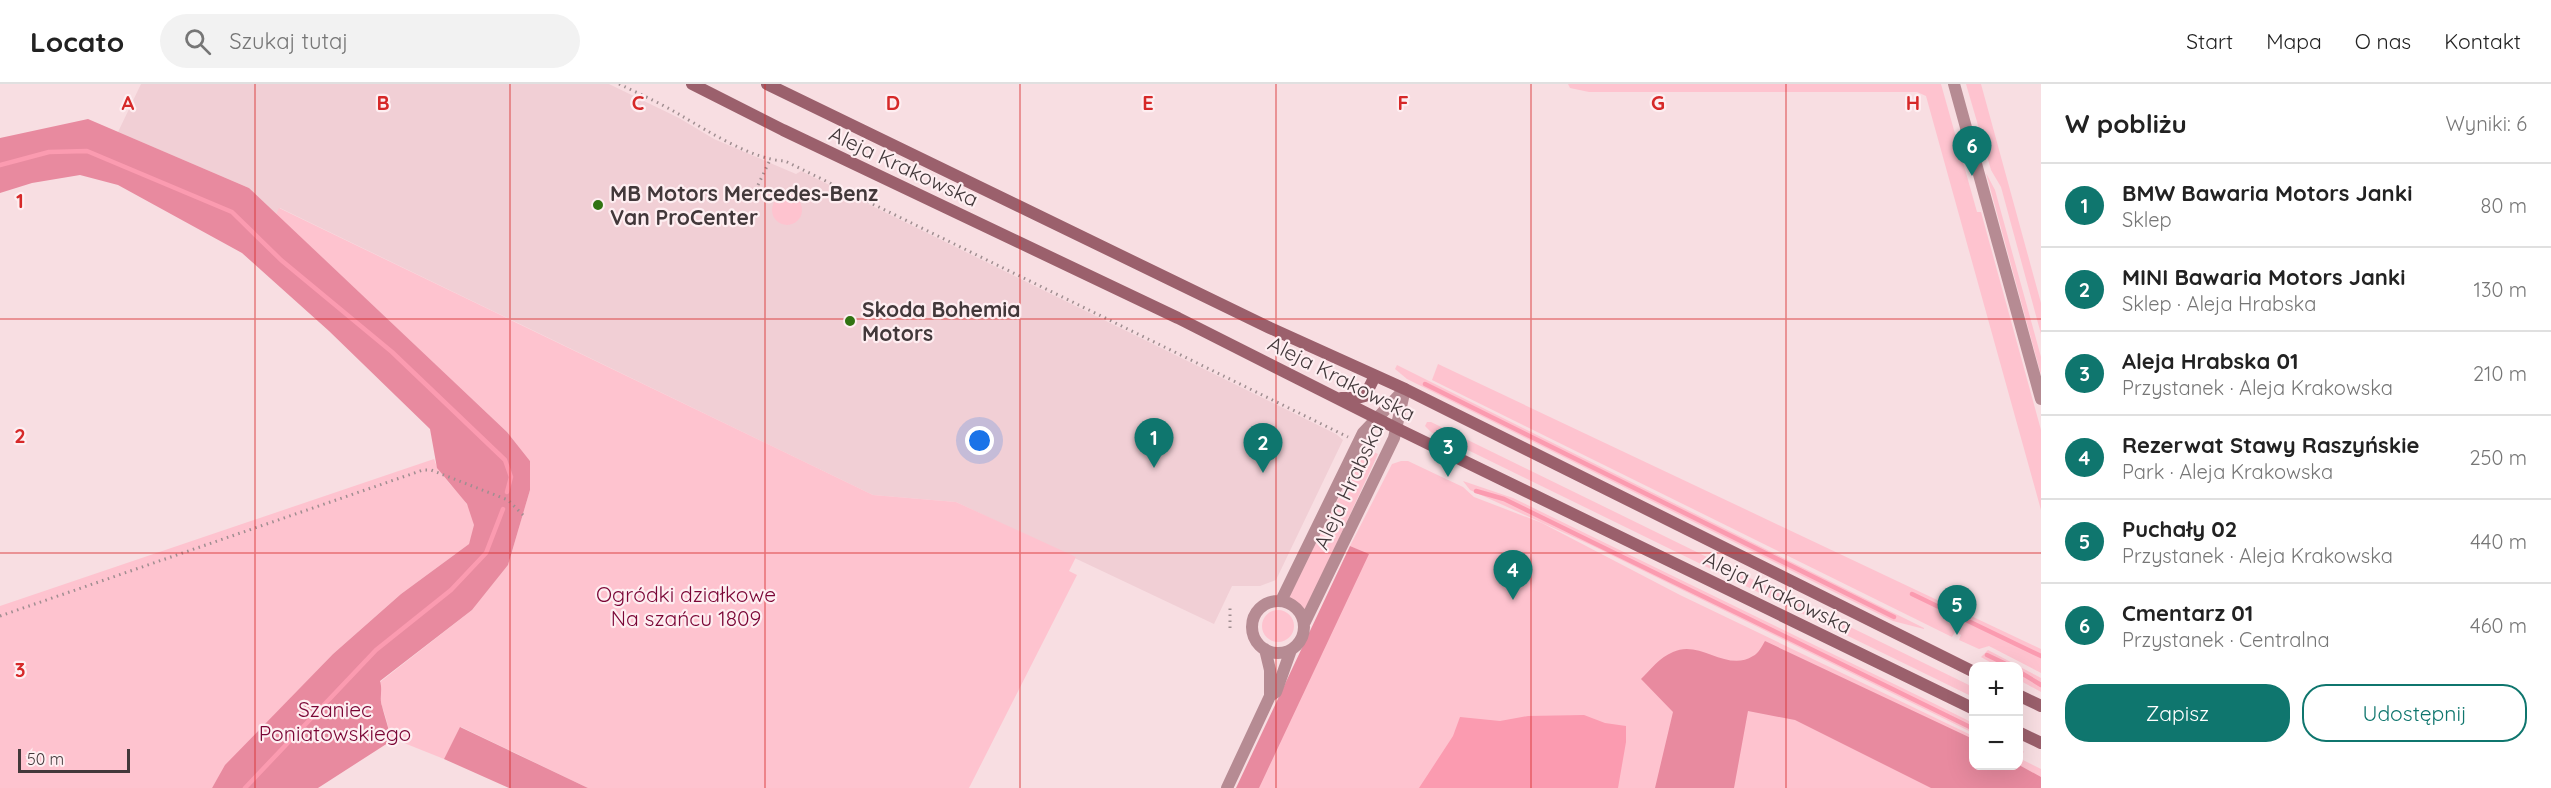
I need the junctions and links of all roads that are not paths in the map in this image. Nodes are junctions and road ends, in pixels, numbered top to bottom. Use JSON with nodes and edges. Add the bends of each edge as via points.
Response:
{"nodes":[{"id":1,"x":692,"y":84,"type":"edge"},
{"id":2,"x":767,"y":84,"type":"edge"},
{"id":3,"x":1954,"y":84,"type":"edge"},
{"id":4,"x":788,"y":89,"type":"edge"},
{"id":5,"x":1375,"y":376,"type":"junction"},
{"id":6,"x":1404,"y":389,"type":"junction"},
{"id":7,"x":1337,"y":398,"type":"junction"},
{"id":8,"x":2041,"y":399,"type":"edge"},
{"id":9,"x":1377,"y":419,"type":"junction"},
{"id":10,"x":1398,"y":429,"type":"junction"},
{"id":11,"x":1281,"y":601,"type":"junction"},
{"id":12,"x":1304,"y":624,"type":"junction"},
{"id":13,"x":1265,"y":649,"type":"junction"},
{"id":14,"x":1291,"y":650,"type":"junction"},
{"id":15,"x":1969,"y":670,"type":"edge"},
{"id":16,"x":1270,"y":696,"type":"junction"},
{"id":17,"x":2023,"y":697,"type":"edge"},
{"id":18,"x":2041,"y":706,"type":"edge"},
{"id":19,"x":1969,"y":707,"type":"edge"},
{"id":20,"x":2023,"y":734,"type":"edge"},
{"id":21,"x":2041,"y":744,"type":"edge"},
{"id":22,"x":1227,"y":788,"type":"edge"}],
"edges":[{"from":1,"to":7,"type":"main road","name":"Aleja Krakowska"},
{"from":2,"to":4,"type":"main road","name":"Aleja Krakowska"},
{"from":3,"to":8,"type":"street"},
{"from":4,"to":5,"type":"main road","name":"Aleja Krakowska"},
{"from":5,"to":6,"type":"main road","name":"Aleja Krakowska"},
{"from":5,"to":7,"type":"main road","via":[[1365,396]]},
{"from":6,"to":9,"type":"street","name":"Aleja Hrabska"},
{"from":6,"to":10,"type":"street","name":"Aleja Hrabska"},
{"from":6,"to":15,"type":"main road","name":"Aleja Krakowska"},
{"from":7,"to":9,"type":"main road","name":"Aleja Krakowska"},
{"from":9,"to":10,"type":"main road","name":"Aleja Krakowska"},
{"from":9,"to":11,"type":"street","name":"Aleja Hrabska","via":[[1363,433]]},
{"from":10,"to":12,"type":"street","name":"Aleja Hrabska"},
{"from":10,"to":19,"type":"main road","name":"Aleja Krakowska"},
{"from":11,"to":12,"type":"street","via":[[1295,608]]},
{"from":11,"to":13,"type":"street","via":[[1263,606],[1254,616],[1253,635]]},
{"from":12,"to":14,"type":"street","via":[[1300,640]]},
{"from":13,"to":14,"type":"street","via":[[1277,653]]},
{"from":13,"to":16,"type":"street"},
{"from":14,"to":16,"type":"street","via":[[1276,692]]},
{"from":16,"to":22,"type":"street"},
{"from":17,"to":18,"type":"main road"},
{"from":20,"to":21,"type":"main road"}]}
